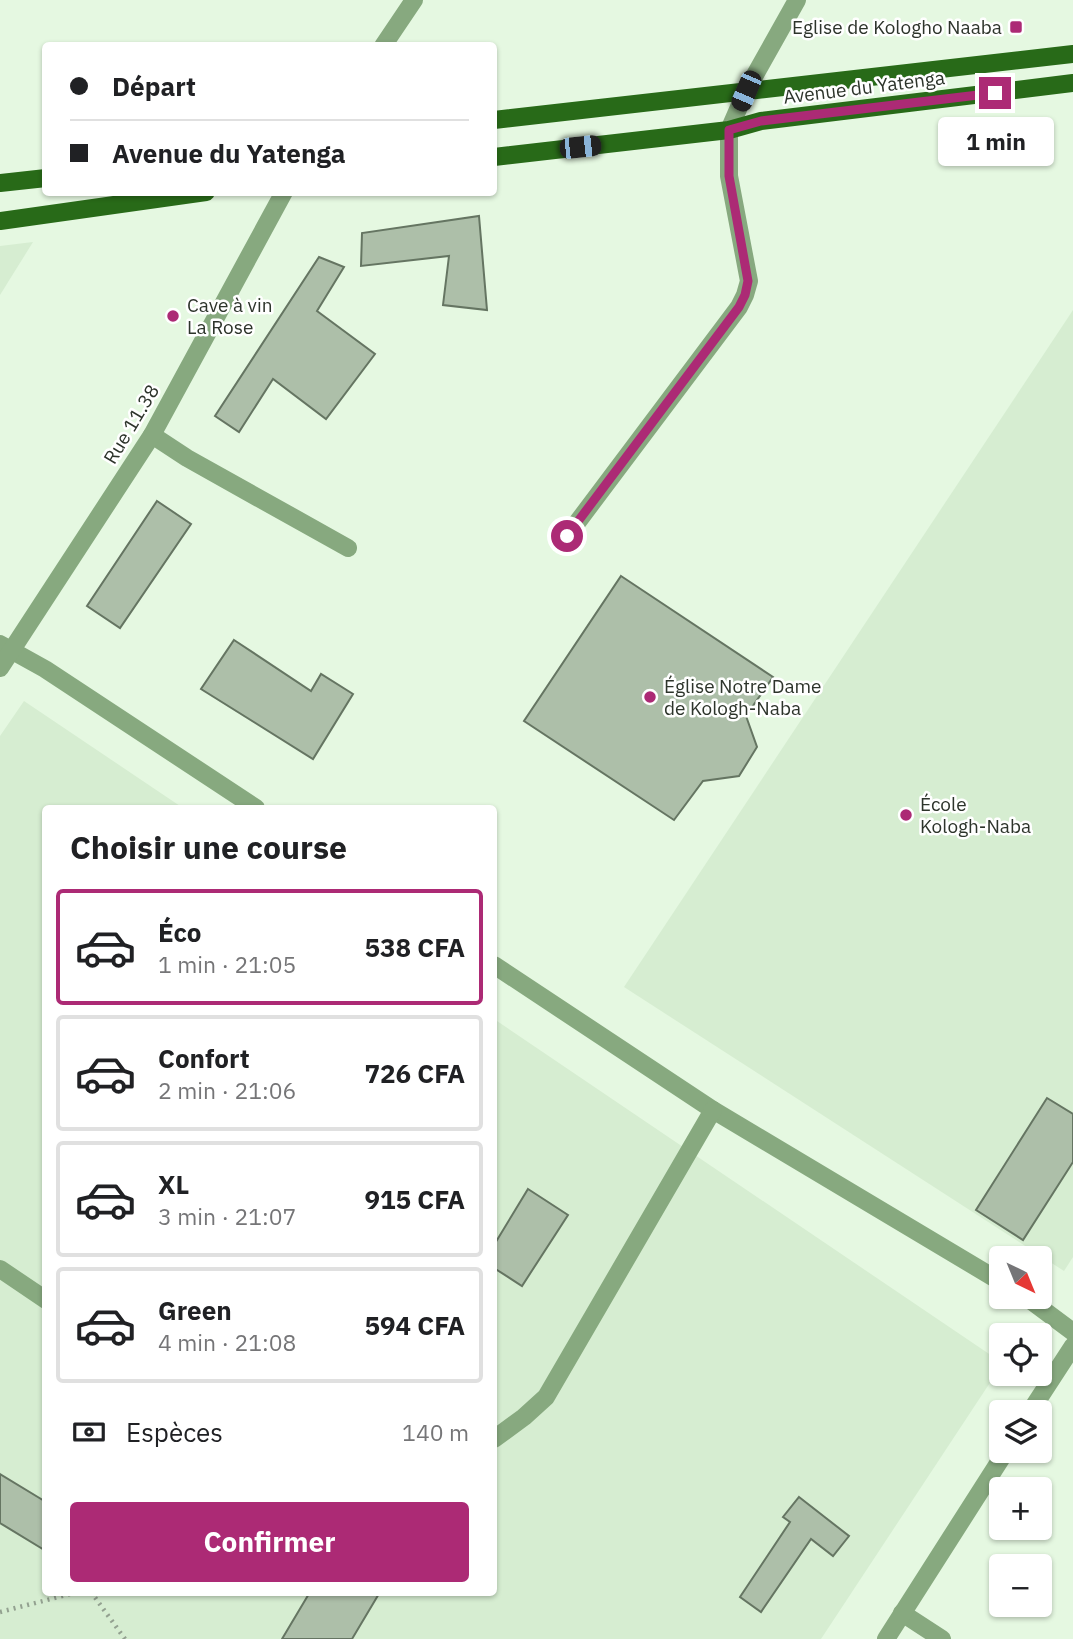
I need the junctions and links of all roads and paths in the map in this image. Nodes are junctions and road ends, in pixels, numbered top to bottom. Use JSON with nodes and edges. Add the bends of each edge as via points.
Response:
{"nodes":[{"id":1,"x":414,"y":0,"type":"edge"},
{"id":2,"x":797,"y":0,"type":"edge"},
{"id":3,"x":386,"y":42,"type":"edge"},
{"id":4,"x":1073,"y":54,"type":"edge"},
{"id":5,"x":1073,"y":83,"type":"edge"},
{"id":6,"x":746,"y":91,"type":"junction"},
{"id":7,"x":497,"y":120,"type":"edge"},
{"id":8,"x":729,"y":130,"type":"junction"},
{"id":9,"x":497,"y":157,"type":"edge"},
{"id":10,"x":42,"y":178,"type":"edge"},
{"id":11,"x":0,"y":183,"type":"edge"},
{"id":12,"x":177,"y":196,"type":"edge"},
{"id":13,"x":282,"y":196,"type":"edge"},
{"id":14,"x":0,"y":220,"type":"edge"},
{"id":15,"x":152,"y":435,"type":"junction"},
{"id":16,"x":567,"y":536,"type":"dead end"},
{"id":17,"x":348,"y":548,"type":"dead end"},
{"id":18,"x":6,"y":647,"type":"edge"},
{"id":19,"x":0,"y":668,"type":"edge"},
{"id":20,"x":251,"y":805,"type":"edge"},
{"id":21,"x":497,"y":967,"type":"edge"},
{"id":22,"x":713,"y":1110,"type":"junction"},
{"id":23,"x":0,"y":1269,"type":"edge"},
{"id":24,"x":989,"y":1275,"type":"edge"},
{"id":25,"x":42,"y":1297,"type":"edge"},
{"id":26,"x":1042,"y":1309,"type":"edge"},
{"id":27,"x":1073,"y":1332,"type":"edge"},
{"id":28,"x":1073,"y":1346,"type":"edge"},
{"id":29,"x":1038,"y":1400,"type":"edge"},
{"id":30,"x":497,"y":1436,"type":"edge"},
{"id":31,"x":998,"y":1463,"type":"edge"},
{"id":32,"x":62,"y":1596,"type":"edge"},
{"id":33,"x":94,"y":1596,"type":"edge"},
{"id":34,"x":0,"y":1612,"type":"edge"},
{"id":35,"x":902,"y":1613,"type":"junction"},
{"id":36,"x":125,"y":1639,"type":"edge"},
{"id":37,"x":886,"y":1639,"type":"edge"},
{"id":38,"x":942,"y":1639,"type":"edge"}],
"edges":[{"from":1,"to":3,"type":"street"},
{"from":2,"to":6,"type":"street"},
{"from":4,"to":6,"type":"main road","name":"Avenue du Yatenga"},
{"from":5,"to":8,"type":"main road","name":"Avenue du Yatenga","via":[[761,121]]},
{"from":6,"to":7,"type":"main road","name":"Avenue du Yatenga"},
{"from":6,"to":8,"type":"street"},
{"from":8,"to":9,"type":"main road","name":"Avenue du Yatenga"},
{"from":8,"to":16,"type":"street","via":[[729,176],[748,281],[745,295]]},
{"from":10,"to":11,"type":"main road"},
{"from":12,"to":14,"type":"main road"},
{"from":13,"to":15,"type":"street","name":"Rue 11.38"},
{"from":15,"to":17,"type":"street"},
{"from":15,"to":18,"type":"street","name":"Rue 11.38"},
{"from":18,"to":19,"type":"street","name":"Rue 11.38"},
{"from":18,"to":20,"type":"street"},
{"from":21,"to":22,"type":"street"},
{"from":22,"to":24,"type":"street"},
{"from":22,"to":30,"type":"street","via":[[546,1397]]},
{"from":23,"to":25,"type":"street"},
{"from":26,"to":27,"type":"street"},
{"from":28,"to":29,"type":"street"},
{"from":31,"to":35,"type":"street"},
{"from":32,"to":34,"type":"path"},
{"from":33,"to":36,"type":"path"},
{"from":35,"to":37,"type":"street"},
{"from":35,"to":38,"type":"street"}]}
